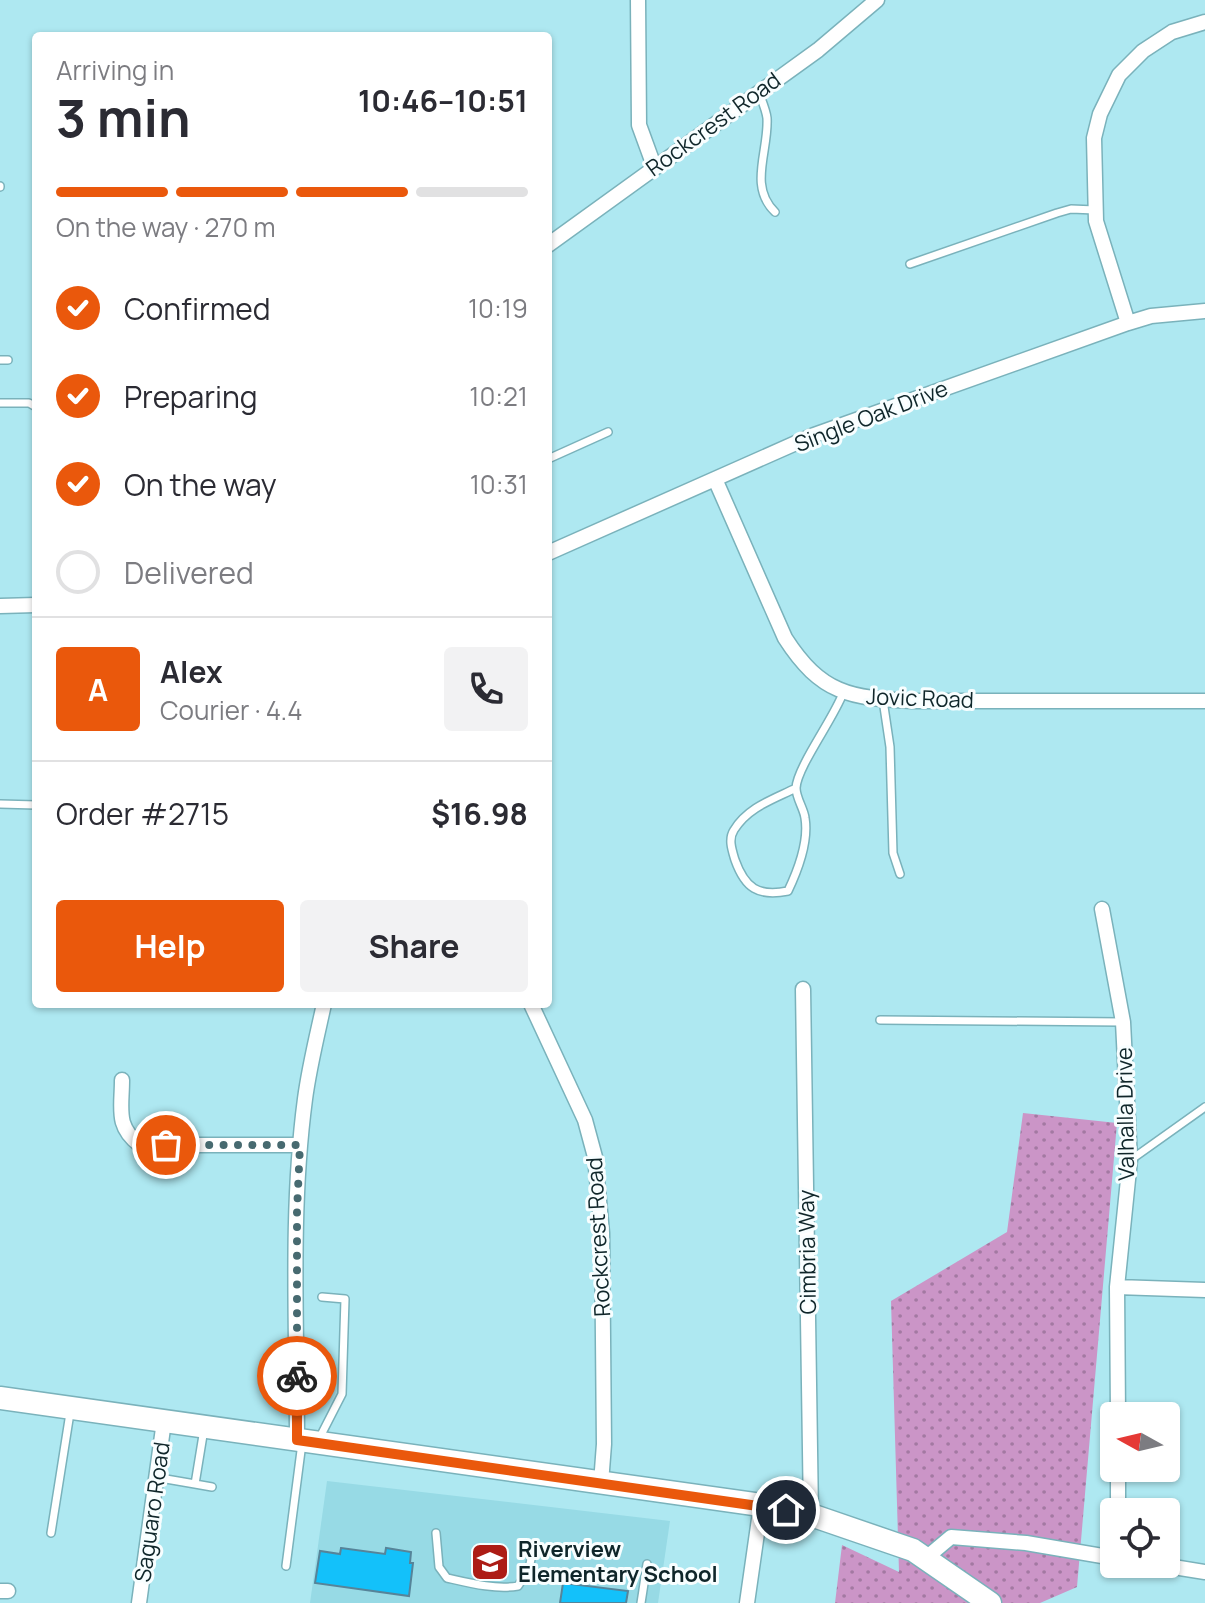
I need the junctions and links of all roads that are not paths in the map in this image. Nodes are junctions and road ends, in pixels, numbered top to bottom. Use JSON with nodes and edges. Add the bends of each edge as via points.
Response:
{"nodes":[{"id":1,"x":638,"y":0,"type":"edge"},
{"id":2,"x":877,"y":0,"type":"edge"},
{"id":3,"x":1205,"y":22,"type":"edge"},
{"id":4,"x":758,"y":91,"type":"junction"},
{"id":5,"x":654,"y":166,"type":"junction"},
{"id":6,"x":1095,"y":210,"type":"junction"},
{"id":7,"x":775,"y":212,"type":"dead end"},
{"id":8,"x":552,"y":242,"type":"edge"},
{"id":9,"x":910,"y":264,"type":"dead end"},
{"id":10,"x":1205,"y":311,"type":"edge"},
{"id":11,"x":1128,"y":323,"type":"junction"},
{"id":12,"x":0,"y":403,"type":"edge"},
{"id":13,"x":32,"y":405,"type":"edge"},
{"id":14,"x":608,"y":432,"type":"dead end"},
{"id":15,"x":552,"y":457,"type":"edge"},
{"id":16,"x":715,"y":479,"type":"junction"},
{"id":17,"x":552,"y":551,"type":"edge"},
{"id":18,"x":32,"y":605,"type":"edge"},
{"id":19,"x":0,"y":606,"type":"edge"},
{"id":20,"x":843,"y":693,"type":"junction"},
{"id":21,"x":883,"y":700,"type":"junction"},
{"id":22,"x":1205,"y":701,"type":"edge"},
{"id":23,"x":796,"y":788,"type":"junction"},
{"id":24,"x":0,"y":804,"type":"edge"},
{"id":25,"x":32,"y":805,"type":"edge"},
{"id":26,"x":900,"y":874,"type":"dead end"},
{"id":27,"x":1102,"y":909,"type":"dead end"},
{"id":28,"x":803,"y":989,"type":"dead end"},
{"id":29,"x":323,"y":1008,"type":"edge"},
{"id":30,"x":533,"y":1008,"type":"edge"},
{"id":31,"x":880,"y":1020,"type":"dead end"},
{"id":32,"x":1123,"y":1022,"type":"junction"},
{"id":33,"x":122,"y":1080,"type":"dead end"},
{"id":34,"x":1205,"y":1107,"type":"edge"},
{"id":35,"x":300,"y":1145,"type":"junction"},
{"id":36,"x":1130,"y":1160,"type":"junction"},
{"id":37,"x":1117,"y":1287,"type":"junction"},
{"id":38,"x":1205,"y":1290,"type":"edge"},
{"id":39,"x":322,"y":1297,"type":"dead end"},
{"id":40,"x":0,"y":1398,"type":"edge"},
{"id":41,"x":1118,"y":1402,"type":"edge"},
{"id":42,"x":71,"y":1408,"type":"junction"},
{"id":43,"x":164,"y":1421,"type":"junction"},
{"id":44,"x":205,"y":1427,"type":"junction"},
{"id":45,"x":305,"y":1441,"type":"junction"},
{"id":46,"x":166,"y":1479,"type":"dead end"},
{"id":47,"x":601,"y":1483,"type":"junction"},
{"id":48,"x":195,"y":1484,"type":"junction"},
{"id":49,"x":212,"y":1487,"type":"dead end"},
{"id":50,"x":761,"y":1505,"type":"junction"},
{"id":51,"x":811,"y":1515,"type":"junction"},
{"id":52,"x":51,"y":1533,"type":"dead end"},
{"id":53,"x":436,"y":1533,"type":"dead end"},
{"id":54,"x":533,"y":1549,"type":"dead end"},
{"id":55,"x":1100,"y":1556,"type":"edge"},
{"id":56,"x":926,"y":1558,"type":"junction"},
{"id":57,"x":647,"y":1564,"type":"dead end"},
{"id":58,"x":286,"y":1566,"type":"dead end"},
{"id":59,"x":1180,"y":1568,"type":"edge"},
{"id":60,"x":1205,"y":1572,"type":"edge"},
{"id":61,"x":139,"y":1603,"type":"edge"},
{"id":62,"x":641,"y":1603,"type":"edge"},
{"id":63,"x":747,"y":1603,"type":"edge"},
{"id":64,"x":990,"y":1603,"type":"edge"}],
"edges":[{"from":1,"to":5,"type":"street","via":[[639,125]]},
{"from":2,"to":4,"type":"street","name":"Rockcrest Road"},
{"from":3,"to":6,"type":"street","via":[[1162,38],[1119,75],[1094,138]]},
{"from":4,"to":5,"type":"street","name":"Rockcrest Road"},
{"from":4,"to":7,"type":"lane","via":[[767,119],[760,179],[766,203]]},
{"from":5,"to":8,"type":"street","name":"Rockcrest Road"},
{"from":6,"to":9,"type":"lane","via":[[1057,213]]},
{"from":6,"to":11,"type":"street"},
{"from":10,"to":11,"type":"street","name":"Single Oak Drive"},
{"from":11,"to":16,"type":"street","name":"Single Oak Drive","via":[[844,424]]},
{"from":12,"to":13,"type":"lane"},
{"from":14,"to":15,"type":"lane"},
{"from":16,"to":17,"type":"street","name":"Single Oak Drive"},
{"from":16,"to":20,"type":"street","name":"Jovic Road","via":[[785,638],[810,670]]},
{"from":18,"to":19,"type":"street"},
{"from":20,"to":21,"type":"street","name":"Jovic Road"},
{"from":20,"to":23,"type":"lane"},
{"from":21,"to":22,"type":"street","name":"Jovic Road"},
{"from":21,"to":26,"type":"lane","via":[[893,853]]},
{"from":23,"to":23,"type":"lane","via":[[806,820],[804,848],[788,891],[761,892],[742,877],[731,834],[753,809]]},
{"from":24,"to":25,"type":"lane"},
{"from":27,"to":32,"type":"street","name":"Valhalla Drive"},
{"from":28,"to":51,"type":"street","name":"Cimbria Way"},
{"from":29,"to":35,"type":"street"},
{"from":30,"to":47,"type":"street","name":"Rockcrest Road","via":[[585,1120],[595,1157],[602,1233]]},
{"from":31,"to":32,"type":"lane"},
{"from":32,"to":36,"type":"street","name":"Valhalla Drive"},
{"from":33,"to":35,"type":"street","via":[[122,1122],[126,1134],[140,1145]]},
{"from":34,"to":36,"type":"lane"},
{"from":35,"to":45,"type":"street","via":[[297,1211]]},
{"from":36,"to":37,"type":"street","name":"Valhalla Drive"},
{"from":37,"to":38,"type":"street"},
{"from":37,"to":41,"type":"street","name":"Valhalla Drive"},
{"from":39,"to":45,"type":"lane","via":[[345,1299],[342,1394]]},
{"from":40,"to":42,"type":"main road"},
{"from":42,"to":43,"type":"main road"},
{"from":42,"to":52,"type":"lane"},
{"from":43,"to":44,"type":"main road"},
{"from":43,"to":61,"type":"street","name":"Saguaro Road"},
{"from":44,"to":45,"type":"main road"},
{"from":44,"to":48,"type":"lane"},
{"from":45,"to":47,"type":"main road"},
{"from":45,"to":58,"type":"lane"},
{"from":46,"to":48,"type":"lane"},
{"from":47,"to":50,"type":"main road"},
{"from":48,"to":49,"type":"lane"},
{"from":50,"to":51,"type":"main road"},
{"from":50,"to":63,"type":"street"},
{"from":51,"to":56,"type":"main road"},
{"from":53,"to":54,"type":"lane","via":[[439,1567],[447,1578],[463,1582],[518,1586]]},
{"from":55,"to":56,"type":"street","via":[[951,1537]]},
{"from":56,"to":64,"type":"main road"},
{"from":57,"to":62,"type":"lane"},
{"from":59,"to":60,"type":"street"}]}
